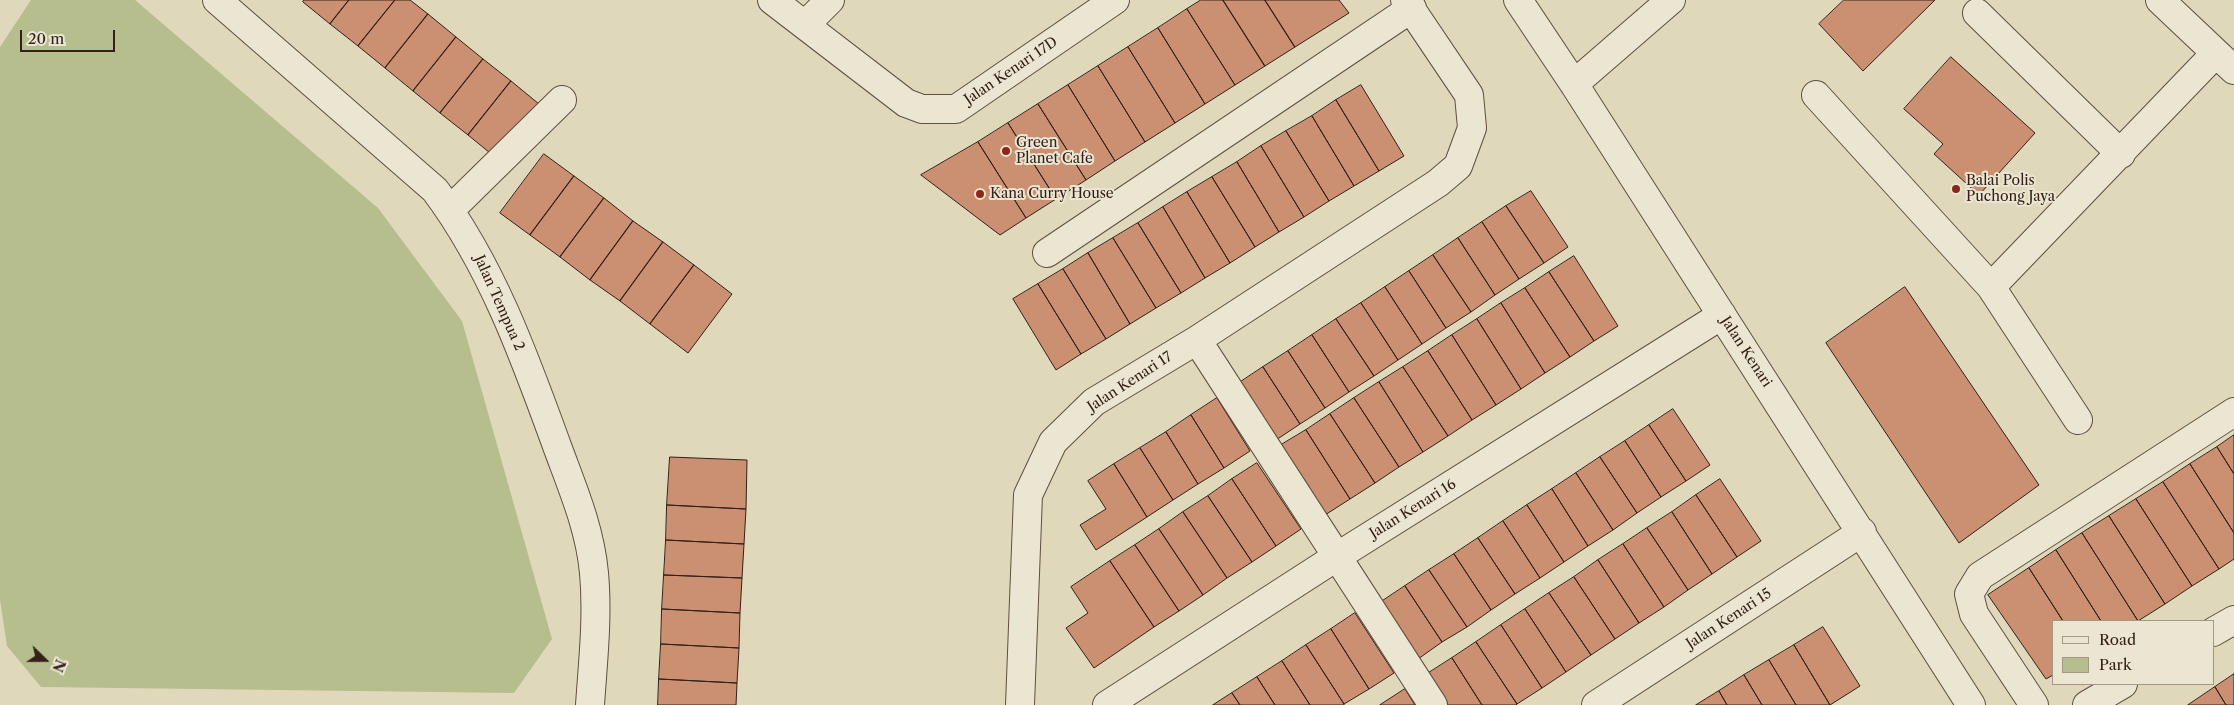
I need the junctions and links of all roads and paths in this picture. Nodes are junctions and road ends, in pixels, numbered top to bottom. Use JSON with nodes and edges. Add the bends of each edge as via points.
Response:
{"nodes":[{"id":1,"x":217,"y":0,"type":"edge"},
{"id":2,"x":772,"y":0,"type":"edge"},
{"id":3,"x":830,"y":0,"type":"edge"},
{"id":4,"x":1115,"y":0,"type":"edge"},
{"id":5,"x":1518,"y":0,"type":"edge"},
{"id":6,"x":1671,"y":0,"type":"edge"},
{"id":7,"x":2160,"y":0,"type":"edge"},
{"id":8,"x":1409,"y":4,"type":"edge"},
{"id":9,"x":1977,"y":14,"type":"dead end"},
{"id":10,"x":806,"y":24,"type":"junction"},
{"id":11,"x":2225,"y":61,"type":"edge"},
{"id":12,"x":1574,"y":84,"type":"junction"},
{"id":13,"x":1816,"y":96,"type":"dead end"},
{"id":14,"x":562,"y":100,"type":"dead end"},
{"id":15,"x":2121,"y":154,"type":"junction"},
{"id":16,"x":450,"y":210,"type":"junction"},
{"id":17,"x":1047,"y":253,"type":"dead end"},
{"id":18,"x":1991,"y":287,"type":"junction"},
{"id":19,"x":1722,"y":315,"type":"junction"},
{"id":20,"x":1197,"y":340,"type":"junction"},
{"id":21,"x":2234,"y":412,"type":"edge"},
{"id":22,"x":2078,"y":420,"type":"dead end"},
{"id":23,"x":1862,"y":532,"type":"junction"},
{"id":24,"x":1338,"y":556,"type":"junction"},
{"id":25,"x":2234,"y":620,"type":"edge"},
{"id":26,"x":2214,"y":631,"type":"edge"},
{"id":27,"x":2121,"y":685,"type":"edge"},
{"id":28,"x":2090,"y":704,"type":"edge"},
{"id":29,"x":590,"y":705,"type":"edge"},
{"id":30,"x":1020,"y":705,"type":"edge"},
{"id":31,"x":1107,"y":705,"type":"edge"},
{"id":32,"x":1433,"y":705,"type":"edge"},
{"id":33,"x":1596,"y":705,"type":"edge"},
{"id":34,"x":1971,"y":705,"type":"edge"},
{"id":35,"x":2034,"y":705,"type":"edge"}],
"edges":[{"from":1,"to":16,"type":"street","name":"Jalan Tempua 2","via":[[407,164],[435,190]]},
{"from":2,"to":10,"type":"street","name":"Jalan Kenari 17D"},
{"from":3,"to":10,"type":"street"},
{"from":4,"to":10,"type":"street","name":"Jalan Kenari 17D","via":[[956,109],[922,110],[906,103]]},
{"from":5,"to":12,"type":"street","name":"Jalan Kenari"},
{"from":6,"to":12,"type":"street"},
{"from":7,"to":11,"type":"street"},
{"from":8,"to":17,"type":"street"},
{"from":8,"to":20,"type":"street","name":"Jalan Kenari 17","via":[[1468,95],[1472,128],[1458,166],[1438,183]]},
{"from":9,"to":15,"type":"street"},
{"from":11,"to":15,"type":"street"},
{"from":12,"to":19,"type":"street","name":"Jalan Kenari"},
{"from":13,"to":18,"type":"street"},
{"from":14,"to":16,"type":"street"},
{"from":15,"to":18,"type":"street"},
{"from":16,"to":29,"type":"street","name":"Jalan Tempua 2","via":[[480,259],[530,372],[590,543],[596,608]]},
{"from":18,"to":22,"type":"street"},
{"from":19,"to":23,"type":"street","name":"Jalan Kenari"},
{"from":19,"to":24,"type":"street","name":"Jalan Kenari 16"},
{"from":20,"to":24,"type":"street"},
{"from":20,"to":30,"type":"street","name":"Jalan Kenari 17","via":[[1094,402],[1053,442],[1028,495]]},
{"from":21,"to":35,"type":"street","via":[[1980,576],[1969,594],[1974,614]]},
{"from":23,"to":33,"type":"street","name":"Jalan Kenari 15"},
{"from":23,"to":34,"type":"street","name":"Jalan Kenari"},
{"from":24,"to":31,"type":"street","name":"Jalan Kenari 16"},
{"from":24,"to":32,"type":"street"},
{"from":25,"to":26,"type":"street"},
{"from":27,"to":28,"type":"street"}]}
